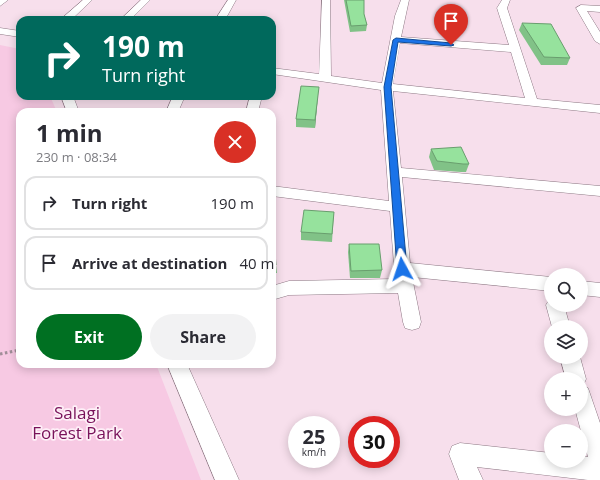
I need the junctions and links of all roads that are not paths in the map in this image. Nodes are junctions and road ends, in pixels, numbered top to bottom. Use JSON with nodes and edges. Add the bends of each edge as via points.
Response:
{"nodes":[{"id":1,"x":4,"y":0,"type":"edge"},
{"id":2,"x":88,"y":0,"type":"edge"},
{"id":3,"x":146,"y":0,"type":"edge"},
{"id":4,"x":232,"y":0,"type":"edge"},
{"id":5,"x":326,"y":0,"type":"edge"},
{"id":6,"x":405,"y":0,"type":"edge"},
{"id":7,"x":506,"y":0,"type":"edge"},
{"id":8,"x":0,"y":3,"type":"edge"},
{"id":9,"x":600,"y":8,"type":"edge"},
{"id":10,"x":70,"y":16,"type":"edge"},
{"id":11,"x":129,"y":16,"type":"edge"},
{"id":12,"x":222,"y":16,"type":"edge"},
{"id":13,"x":0,"y":31,"type":"edge"},
{"id":14,"x":16,"y":33,"type":"edge"},
{"id":15,"x":396,"y":40,"type":"junction"},
{"id":16,"x":600,"y":40,"type":"edge"},
{"id":17,"x":514,"y":49,"type":"junction"},
{"id":18,"x":276,"y":72,"type":"edge"},
{"id":19,"x":325,"y":79,"type":"junction"},
{"id":20,"x":387,"y":87,"type":"junction"},
{"id":21,"x":532,"y":102,"type":"junction"},
{"id":22,"x":600,"y":108,"type":"edge"},
{"id":23,"x":394,"y":172,"type":"junction"},
{"id":24,"x":600,"y":190,"type":"edge"},
{"id":25,"x":276,"y":192,"type":"edge"},
{"id":26,"x":397,"y":207,"type":"junction"},
{"id":27,"x":404,"y":277,"type":"junction"},
{"id":28,"x":544,"y":287,"type":"edge"},
{"id":29,"x":588,"y":289,"type":"edge"},
{"id":30,"x":600,"y":290,"type":"edge"},
{"id":31,"x":276,"y":292,"type":"edge"},
{"id":32,"x":412,"y":322,"type":"dead end"},
{"id":33,"x":179,"y":368,"type":"edge"},
{"id":34,"x":587,"y":416,"type":"edge"},
{"id":35,"x":600,"y":459,"type":"edge"},
{"id":36,"x":600,"y":470,"type":"edge"},
{"id":37,"x":227,"y":480,"type":"edge"},
{"id":38,"x":471,"y":480,"type":"edge"}],
"edges":[{"from":1,"to":8,"type":"street"},
{"from":2,"to":10,"type":"street"},
{"from":3,"to":11,"type":"street"},
{"from":4,"to":12,"type":"street"},
{"from":5,"to":19,"type":"street"},
{"from":6,"to":15,"type":"street"},
{"from":7,"to":17,"type":"street","via":[[502,8]]},
{"from":9,"to":16,"type":"street","via":[[581,8]]},
{"from":13,"to":14,"type":"street"},
{"from":15,"to":17,"type":"street"},
{"from":15,"to":20,"type":"street"},
{"from":17,"to":21,"type":"street"},
{"from":18,"to":19,"type":"street"},
{"from":19,"to":20,"type":"street"},
{"from":20,"to":21,"type":"street"},
{"from":20,"to":23,"type":"street"},
{"from":21,"to":22,"type":"street"},
{"from":23,"to":24,"type":"street"},
{"from":23,"to":26,"type":"street"},
{"from":25,"to":26,"type":"street"},
{"from":26,"to":27,"type":"street"},
{"from":27,"to":28,"type":"street"},
{"from":27,"to":31,"type":"street","via":[[289,288]]},
{"from":27,"to":32,"type":"street"},
{"from":29,"to":30,"type":"street"},
{"from":33,"to":37,"type":"street"},
{"from":34,"to":35,"type":"street"},
{"from":36,"to":38,"type":"street","via":[[460,454]]}]}
